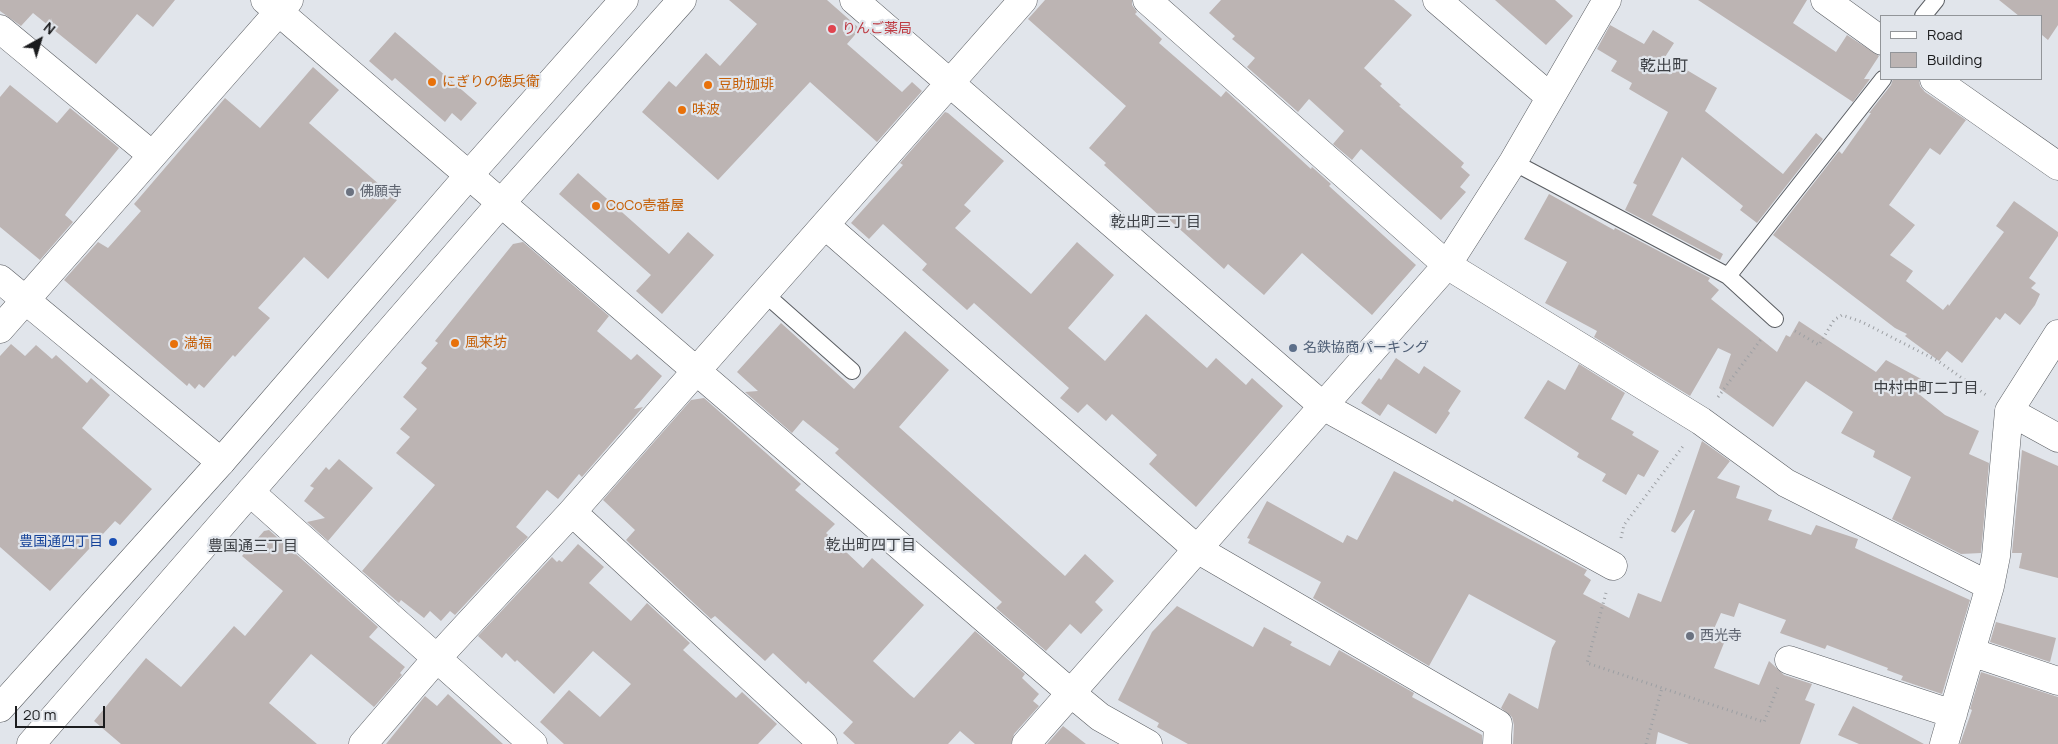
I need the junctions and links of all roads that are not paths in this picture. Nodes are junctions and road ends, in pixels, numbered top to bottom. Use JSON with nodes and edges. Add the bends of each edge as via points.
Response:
{"nodes":[{"id":1,"x":624,"y":0,"type":"edge"},
{"id":2,"x":682,"y":0,"type":"edge"},
{"id":3,"x":854,"y":0,"type":"edge"},
{"id":4,"x":1023,"y":0,"type":"edge"},
{"id":5,"x":1147,"y":0,"type":"edge"},
{"id":6,"x":1437,"y":0,"type":"edge"},
{"id":7,"x":1607,"y":0,"type":"edge"},
{"id":8,"x":1825,"y":0,"type":"edge"},
{"id":9,"x":1936,"y":0,"type":"edge"},
{"id":10,"x":277,"y":4,"type":"edge"},
{"id":11,"x":1924,"y":15,"type":"edge"},
{"id":12,"x":0,"y":29,"type":"edge"},
{"id":13,"x":1880,"y":41,"type":"edge"},
{"id":14,"x":1882,"y":80,"type":"edge"},
{"id":15,"x":1935,"y":80,"type":"edge"},
{"id":16,"x":950,"y":83,"type":"junction"},
{"id":17,"x":1550,"y":97,"type":"junction"},
{"id":18,"x":152,"y":155,"type":"junction"},
{"id":19,"x":1513,"y":162,"type":"junction"},
{"id":20,"x":2058,"y":166,"type":"edge"},
{"id":21,"x":469,"y":175,"type":"junction"},
{"id":22,"x":501,"y":203,"type":"junction"},
{"id":23,"x":825,"y":225,"type":"junction"},
{"id":24,"x":1447,"y":265,"type":"junction"},
{"id":25,"x":1728,"y":276,"type":"junction"},
{"id":26,"x":0,"y":279,"type":"edge"},
{"id":27,"x":765,"y":294,"type":"junction"},
{"id":28,"x":25,"y":300,"type":"junction"},
{"id":29,"x":1775,"y":319,"type":"road end"},
{"id":30,"x":0,"y":329,"type":"edge"},
{"id":31,"x":2058,"y":334,"type":"edge"},
{"id":32,"x":697,"y":371,"type":"junction"},
{"id":33,"x":852,"y":372,"type":"dead end"},
{"id":34,"x":1323,"y":406,"type":"junction"},
{"id":35,"x":2009,"y":411,"type":"junction"},
{"id":36,"x":2058,"y":438,"type":"edge"},
{"id":37,"x":221,"y":462,"type":"junction"},
{"id":38,"x":250,"y":492,"type":"junction"},
{"id":39,"x":572,"y":512,"type":"junction"},
{"id":40,"x":1197,"y":549,"type":"junction"},
{"id":41,"x":1613,"y":566,"type":"road end"},
{"id":42,"x":1990,"y":586,"type":"junction"},
{"id":43,"x":1971,"y":652,"type":"junction"},
{"id":44,"x":437,"y":658,"type":"junction"},
{"id":45,"x":1789,"y":660,"type":"road end"},
{"id":46,"x":2058,"y":681,"type":"edge"},
{"id":47,"x":1071,"y":693,"type":"junction"},
{"id":48,"x":0,"y":708,"type":"edge"},
{"id":49,"x":1952,"y":714,"type":"junction"},
{"id":50,"x":31,"y":744,"type":"edge"},
{"id":51,"x":363,"y":744,"type":"edge"},
{"id":52,"x":533,"y":744,"type":"edge"},
{"id":53,"x":823,"y":744,"type":"edge"},
{"id":54,"x":1026,"y":744,"type":"edge"},
{"id":55,"x":1148,"y":744,"type":"edge"},
{"id":56,"x":1497,"y":744,"type":"edge"},
{"id":57,"x":1944,"y":744,"type":"edge"}],
"edges":[{"from":1,"to":21,"type":"street"},
{"from":2,"to":22,"type":"street"},
{"from":3,"to":16,"type":"street"},
{"from":4,"to":16,"type":"street"},
{"from":5,"to":24,"type":"street"},
{"from":6,"to":17,"type":"street"},
{"from":7,"to":17,"type":"street"},
{"from":8,"to":13,"type":"street"},
{"from":9,"to":11,"type":"lane"},
{"from":10,"to":18,"type":"street"},
{"from":10,"to":21,"type":"street"},
{"from":12,"to":18,"type":"street"},
{"from":14,"to":25,"type":"lane"},
{"from":15,"to":20,"type":"street"},
{"from":16,"to":23,"type":"street"},
{"from":16,"to":34,"type":"street"},
{"from":17,"to":19,"type":"street"},
{"from":18,"to":28,"type":"street"},
{"from":19,"to":24,"type":"street"},
{"from":19,"to":25,"type":"lane"},
{"from":21,"to":22,"type":"street"},
{"from":21,"to":37,"type":"street"},
{"from":22,"to":32,"type":"street"},
{"from":22,"to":38,"type":"street"},
{"from":23,"to":27,"type":"street"},
{"from":23,"to":40,"type":"street"},
{"from":24,"to":34,"type":"street"},
{"from":24,"to":42,"type":"street","via":[[1701,421],[1786,483]]},
{"from":25,"to":29,"type":"lane"},
{"from":26,"to":28,"type":"street"},
{"from":27,"to":32,"type":"street"},
{"from":27,"to":33,"type":"lane"},
{"from":28,"to":30,"type":"street"},
{"from":28,"to":37,"type":"street"},
{"from":31,"to":35,"type":"street"},
{"from":32,"to":39,"type":"street"},
{"from":32,"to":47,"type":"street"},
{"from":34,"to":40,"type":"street"},
{"from":34,"to":41,"type":"street"},
{"from":35,"to":36,"type":"street"},
{"from":35,"to":42,"type":"street","via":[[1996,556]]},
{"from":37,"to":48,"type":"street"},
{"from":38,"to":44,"type":"street"},
{"from":38,"to":50,"type":"street"},
{"from":39,"to":44,"type":"street"},
{"from":39,"to":53,"type":"street"},
{"from":40,"to":47,"type":"street"},
{"from":40,"to":56,"type":"street","via":[[1498,724]]},
{"from":42,"to":43,"type":"street"},
{"from":43,"to":46,"type":"street"},
{"from":43,"to":49,"type":"street"},
{"from":44,"to":51,"type":"street"},
{"from":44,"to":52,"type":"street"},
{"from":45,"to":49,"type":"street"},
{"from":47,"to":54,"type":"street"},
{"from":47,"to":55,"type":"street","via":[[1100,717]]},
{"from":49,"to":57,"type":"street"}]}
